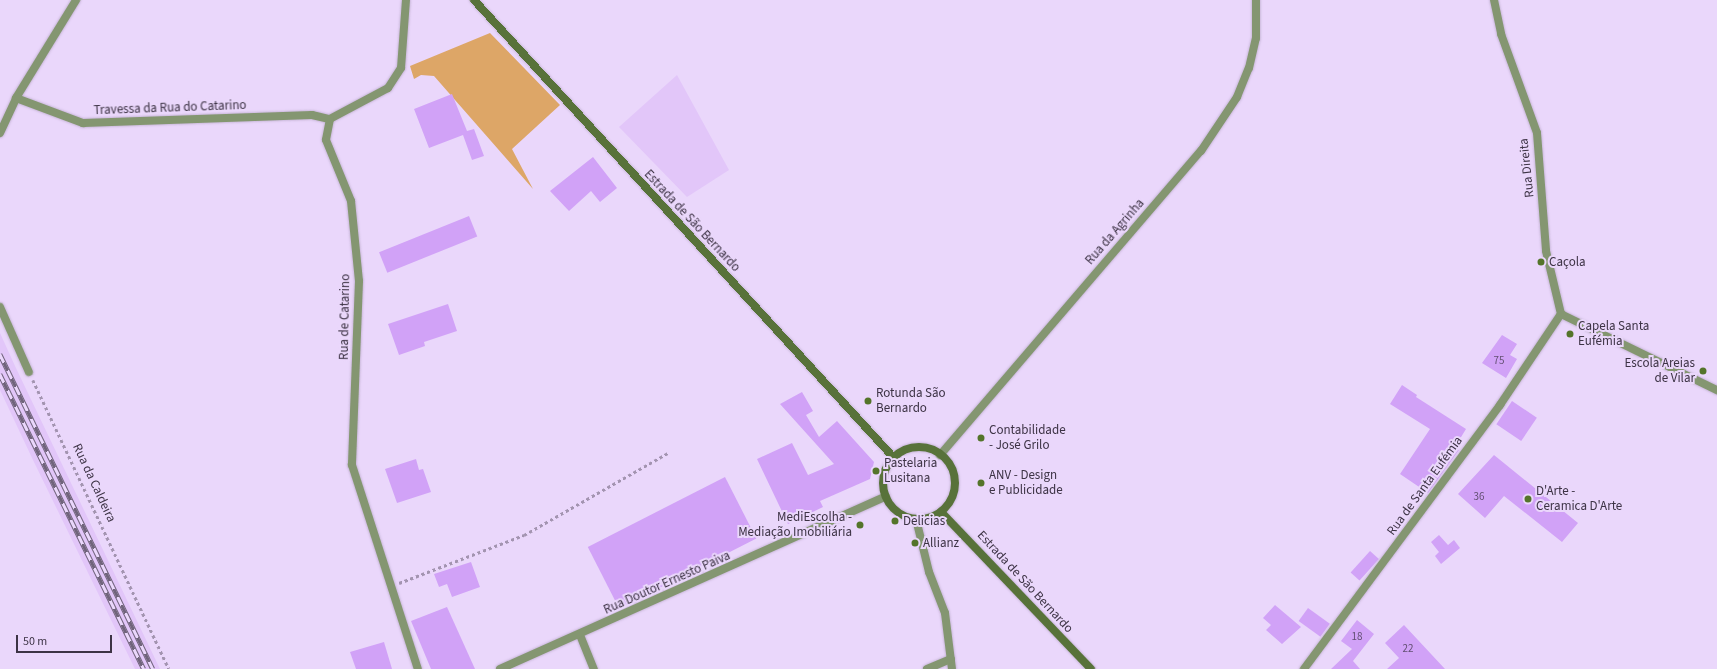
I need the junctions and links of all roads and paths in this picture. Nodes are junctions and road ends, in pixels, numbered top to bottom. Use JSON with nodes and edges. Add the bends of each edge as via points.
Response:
{"nodes":[{"id":1,"x":76,"y":0,"type":"edge"},
{"id":2,"x":406,"y":0,"type":"edge"},
{"id":3,"x":474,"y":0,"type":"edge"},
{"id":4,"x":1256,"y":0,"type":"edge"},
{"id":5,"x":1494,"y":0,"type":"edge"},
{"id":6,"x":16,"y":98,"type":"junction"},
{"id":7,"x":330,"y":119,"type":"junction"},
{"id":8,"x":0,"y":133,"type":"edge"},
{"id":9,"x":0,"y":307,"type":"edge"},
{"id":10,"x":1561,"y":314,"type":"junction"},
{"id":11,"x":29,"y":372,"type":"joint"},
{"id":12,"x":1717,"y":390,"type":"edge"},
{"id":13,"x":668,"y":453,"type":"dead end"},
{"id":14,"x":940,"y":454,"type":"junction"},
{"id":15,"x":894,"y":458,"type":"junction"},
{"id":16,"x":886,"y":496,"type":"junction"},
{"id":17,"x":941,"y":512,"type":"junction"},
{"id":18,"x":916,"y":519,"type":"junction"},
{"id":19,"x":391,"y":586,"type":"junction"},
{"id":20,"x":580,"y":635,"type":"junction"},
{"id":21,"x":951,"y":659,"type":"junction"},
{"id":22,"x":169,"y":669,"type":"edge"},
{"id":23,"x":418,"y":669,"type":"edge"},
{"id":24,"x":500,"y":669,"type":"edge"},
{"id":25,"x":594,"y":669,"type":"edge"},
{"id":26,"x":927,"y":669,"type":"edge"},
{"id":27,"x":952,"y":669,"type":"edge"},
{"id":28,"x":1091,"y":669,"type":"edge"},
{"id":29,"x":1304,"y":669,"type":"edge"}],
"edges":[{"from":1,"to":6,"type":"street"},
{"from":2,"to":7,"type":"street","via":[[401,68],[388,88]]},
{"from":3,"to":15,"type":"main road","name":"Estrada de São Bernardo"},
{"from":4,"to":14,"type":"street","name":"Rua da Agrinha","via":[[1256,38],[1249,68],[1237,97],[1201,151]]},
{"from":5,"to":10,"type":"street","name":"Rua Direita","via":[[1501,34],[1537,133],[1546,251]]},
{"from":6,"to":7,"type":"street","name":"Travessa da Rua do Catarino","via":[[83,124],[312,115]]},
{"from":6,"to":8,"type":"street"},
{"from":7,"to":19,"type":"street","name":"Rua de Catarino","via":[[326,140],[351,201],[359,281],[352,466]]},
{"from":9,"to":11,"type":"street"},
{"from":10,"to":12,"type":"street"},
{"from":10,"to":29,"type":"street","name":"Rua de Santa Eufémia","via":[[1500,405]]},
{"from":11,"to":22,"type":"path","name":"Rua da Caldeira"},
{"from":13,"to":19,"type":"path","via":[[524,535]]},
{"from":14,"to":15,"type":"main road","via":[[922,448],[902,452]]},
{"from":14,"to":17,"type":"main road","via":[[948,462],[955,483],[954,494]]},
{"from":15,"to":16,"type":"main road","via":[[884,476]]},
{"from":16,"to":18,"type":"main road","via":[[898,512]]},
{"from":16,"to":20,"type":"street","name":"Rua Doutor Ernesto Paiva"},
{"from":17,"to":18,"type":"main road","via":[[925,519]]},
{"from":17,"to":28,"type":"main road","name":"Estrada de São Bernardo"},
{"from":18,"to":21,"type":"street","via":[[927,566],[945,613]]},
{"from":19,"to":23,"type":"street","name":"Rua de Catarino"},
{"from":20,"to":24,"type":"street","name":"Rua Doutor Ernesto Paiva"},
{"from":20,"to":25,"type":"street"},
{"from":21,"to":26,"type":"street"},
{"from":21,"to":27,"type":"street"}]}
